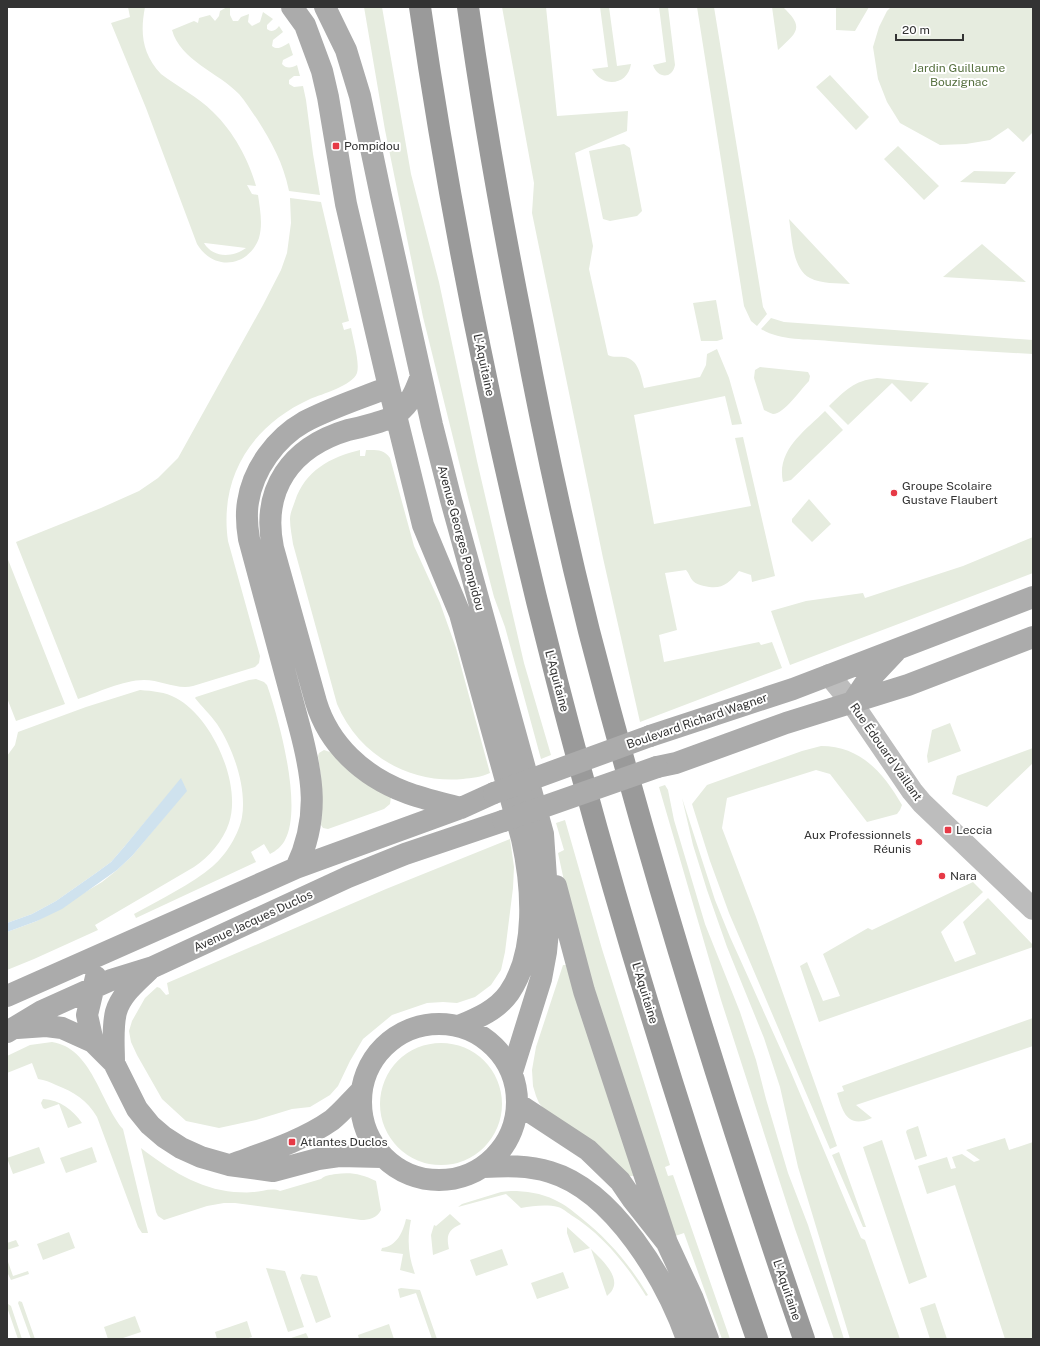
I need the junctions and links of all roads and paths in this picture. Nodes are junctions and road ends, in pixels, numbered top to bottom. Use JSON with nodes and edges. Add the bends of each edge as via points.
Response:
{"nodes":[{"id":1,"x":292,"y":7,"type":"edge"},
{"id":2,"x":325,"y":7,"type":"edge"},
{"id":3,"x":420,"y":7,"type":"edge"},
{"id":4,"x":468,"y":7,"type":"edge"},
{"id":5,"x":421,"y":376,"type":"junction"},
{"id":6,"x":389,"y":387,"type":"junction"},
{"id":7,"x":396,"y":416,"type":"junction"},
{"id":8,"x":1033,"y":597,"type":"edge"},
{"id":9,"x":1033,"y":637,"type":"edge"},
{"id":10,"x":899,"y":648,"type":"junction"},
{"id":11,"x":829,"y":675,"type":"junction"},
{"id":12,"x":852,"y":703,"type":"junction"},
{"id":13,"x":461,"y":808,"type":"junction"},
{"id":14,"x":543,"y":834,"type":"junction"},
{"id":15,"x":296,"y":868,"type":"junction"},
{"id":16,"x":1033,"y":909,"type":"edge"},
{"id":17,"x":105,"y":953,"type":"junction"},
{"id":18,"x":153,"y":967,"type":"junction"},
{"id":19,"x":94,"y":984,"type":"junction"},
{"id":20,"x":7,"y":996,"type":"edge"},
{"id":21,"x":459,"y":1026,"type":"junction"},
{"id":22,"x":10,"y":1030,"type":"edge"},
{"id":23,"x":93,"y":1042,"type":"junction"},
{"id":24,"x":114,"y":1063,"type":"junction"},
{"id":25,"x":512,"y":1072,"type":"junction"},
{"id":26,"x":360,"y":1092,"type":"junction"},
{"id":27,"x":518,"y":1104,"type":"junction"},
{"id":28,"x":382,"y":1158,"type":"junction"},
{"id":29,"x":229,"y":1165,"type":"junction"},
{"id":30,"x":484,"y":1167,"type":"junction"},
{"id":31,"x":667,"y":1243,"type":"junction"},
{"id":32,"x":687,"y":1339,"type":"edge"},
{"id":33,"x":708,"y":1339,"type":"edge"},
{"id":34,"x":757,"y":1339,"type":"edge"},
{"id":35,"x":804,"y":1339,"type":"edge"}],
"edges":[{"from":1,"to":6,"type":"main road","name":"Avenue Georges Pompidou","via":[[305,25],[322,71],[346,204]]},
{"from":2,"to":5,"type":"main road","name":"Avenue Georges Pompidou","via":[[346,50],[360,96]]},
{"from":3,"to":34,"type":"highway","name":"L'Aquitaine","via":[[451,199],[478,340],[546,640],[639,974]]},
{"from":4,"to":35,"type":"highway","name":"L'Aquitaine","via":[[498,198],[522,322],[549,459],[589,629],[632,793],[681,961]]},
{"from":5,"to":7,"type":"main road","via":[[412,399]]},
{"from":5,"to":14,"type":"main road","name":"Avenue Georges Pompidou","via":[[450,500]]},
{"from":6,"to":7,"type":"main road","name":"Avenue Georges Pompidou"},
{"from":6,"to":15,"type":"main road","via":[[318,416],[291,431],[262,464],[248,501],[249,539],[310,775],[310,827],[304,851]]},
{"from":7,"to":13,"type":"main road","via":[[334,435],[315,444],[300,456],[282,478],[274,498],[270,518],[271,537],[316,702],[329,733],[356,764],[376,778],[405,792]]},
{"from":7,"to":21,"type":"main road","name":"Avenue Georges Pompidou","via":[[423,526],[451,590],[473,656],[522,839],[531,893],[527,948],[520,973],[509,993],[491,1010]]},
{"from":8,"to":10,"type":"main road","name":"Boulevard Richard Wagner"},
{"from":9,"to":12,"type":"main road","via":[[936,675]]},
{"from":10,"to":11,"type":"main road","name":"Boulevard Richard Wagner"},
{"from":10,"to":12,"type":"main road","name":"Boulevard Richard Wagner","via":[[864,685]]},
{"from":11,"to":12,"type":"main road","name":"Rue Édouard Vaillant"},
{"from":11,"to":13,"type":"main road","name":"Boulevard Richard Wagner","bridge":true,"via":[[650,736],[494,793]]},
{"from":12,"to":16,"type":"main road","name":"Rue Édouard Vaillant","via":[[922,803]]},
{"from":12,"to":18,"type":"main road","name":"Avenue Jacques Duclos","bridge":true,"via":[[786,723],[405,854],[348,877]]},
{"from":13,"to":15,"type":"main road"},
{"from":14,"to":25,"type":"main road","name":"Avenue Georges Pompidou","via":[[548,921],[546,952],[541,979]]},
{"from":14,"to":31,"type":"main road","via":[[584,991]]},
{"from":15,"to":17,"type":"main road"},
{"from":17,"to":19,"type":"main road"},
{"from":17,"to":20,"type":"main road"},
{"from":18,"to":19,"type":"main road","name":"Avenue Jacques Duclos"},
{"from":18,"to":24,"type":"main road","via":[[130,988],[116,1012]]},
{"from":19,"to":22,"type":"main road","name":"Avenue Jacques Duclos"},
{"from":19,"to":23,"type":"main road","via":[[87,1015]]},
{"from":21,"to":25,"type":"main road","via":[[486,1040],[499,1052]]},
{"from":21,"to":26,"type":"main road","via":[[437,1023],[415,1027],[395,1037],[378,1051],[366,1070]]},
{"from":22,"to":23,"type":"main road","via":[[46,1026],[62,1028]]},
{"from":23,"to":24,"type":"main road"},
{"from":24,"to":29,"type":"main road","via":[[137,1109],[150,1125],[181,1148],[200,1157]]},
{"from":25,"to":27,"type":"main road"},
{"from":26,"to":28,"type":"main road","via":[[360,1110],[364,1127]]},
{"from":26,"to":29,"type":"main road","via":[[332,1119],[316,1129],[292,1142]]},
{"from":27,"to":30,"type":"main road","via":[[515,1123],[508,1140],[498,1155]]},
{"from":27,"to":31,"type":"main road","via":[[574,1140],[603,1163],[620,1181]]},
{"from":28,"to":29,"type":"main road","via":[[339,1156],[273,1171]]},
{"from":28,"to":30,"type":"main road","via":[[410,1176],[430,1180],[450,1180]]},
{"from":30,"to":32,"type":"main road","via":[[512,1166],[551,1172],[582,1188],[598,1201],[615,1217],[642,1251],[662,1282]]},
{"from":31,"to":33,"type":"main road"}]}
